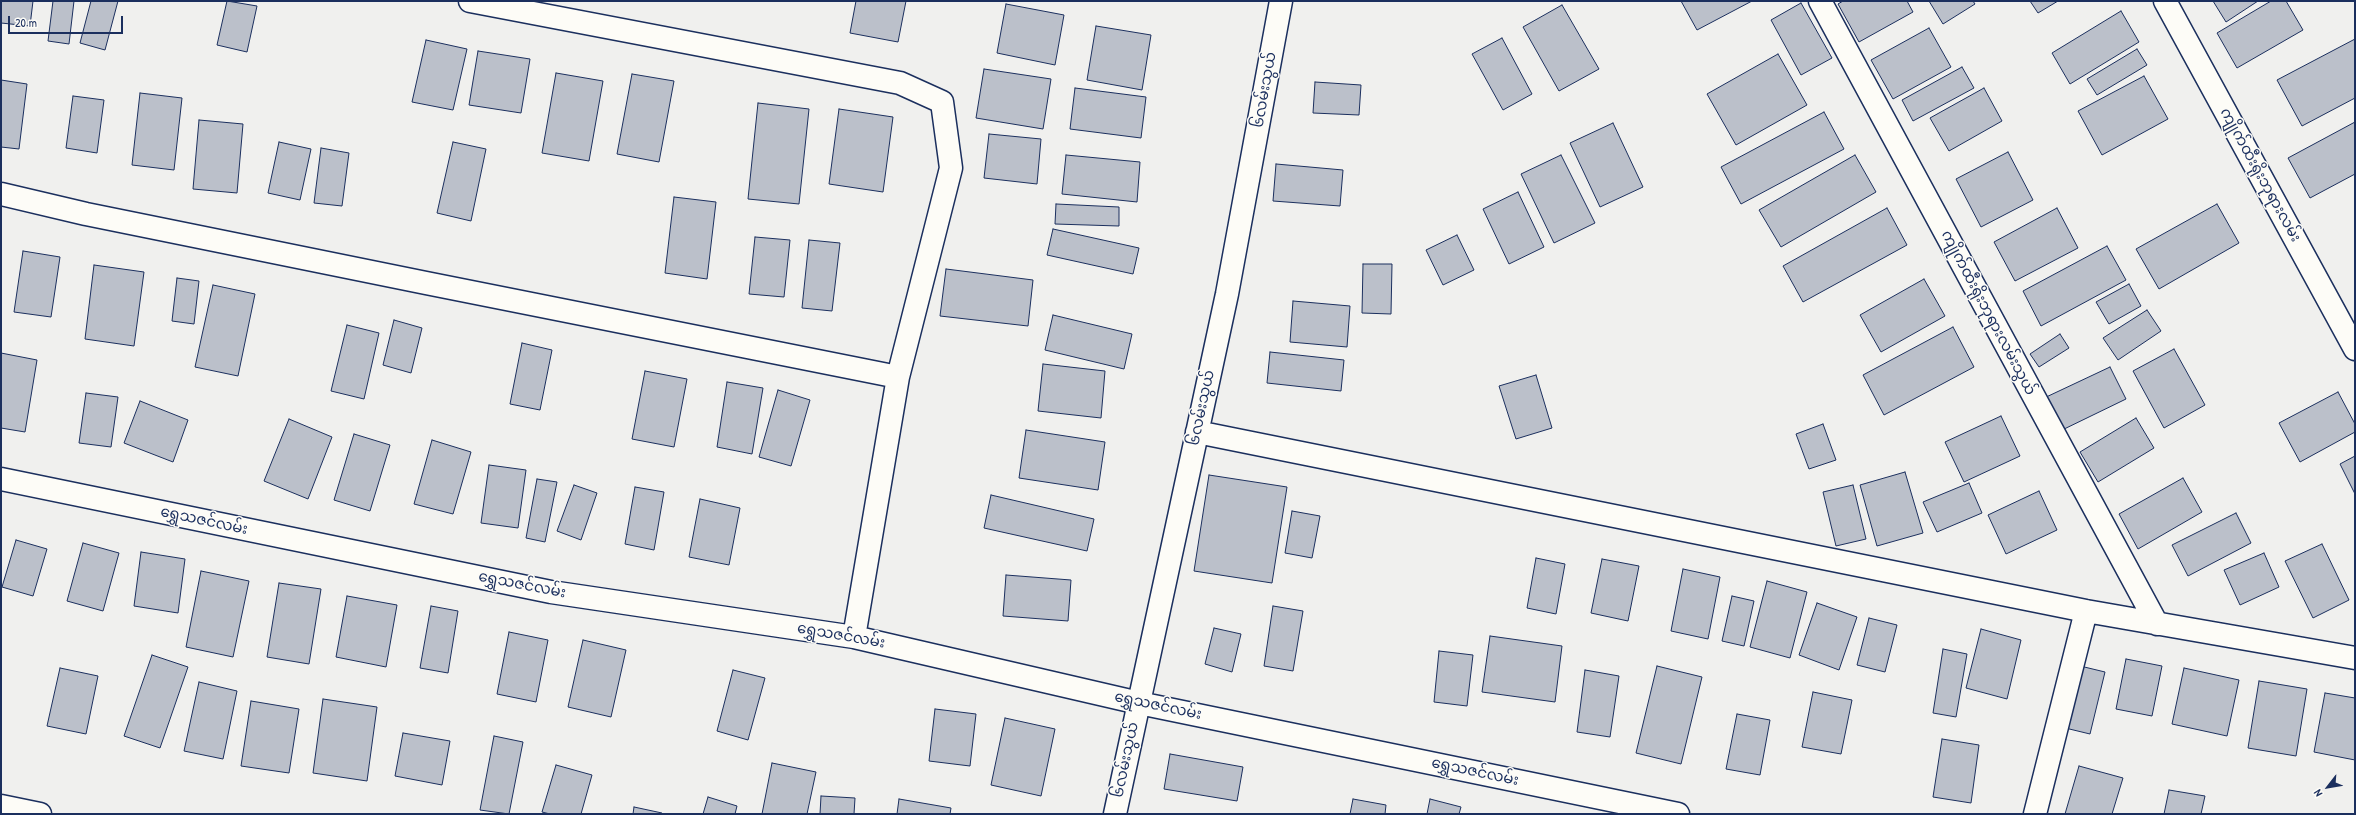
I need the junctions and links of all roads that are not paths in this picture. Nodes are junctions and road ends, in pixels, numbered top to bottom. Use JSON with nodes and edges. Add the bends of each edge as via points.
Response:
{"nodes":[{"id":1,"x":470,"y":1,"type":"edge"},
{"id":2,"x":1281,"y":1,"type":"edge"},
{"id":3,"x":1820,"y":1,"type":"edge"},
{"id":4,"x":2165,"y":1,"type":"edge"},
{"id":5,"x":1,"y":194,"type":"edge"},
{"id":6,"x":2355,"y":349,"type":"edge"},
{"id":7,"x":898,"y":377,"type":"junction"},
{"id":8,"x":1196,"y":432,"type":"junction"},
{"id":9,"x":1,"y":479,"type":"edge"},
{"id":10,"x":2086,"y":611,"type":"junction"},
{"id":11,"x":2157,"y":624,"type":"junction"},
{"id":12,"x":854,"y":637,"type":"junction"},
{"id":13,"x":2355,"y":658,"type":"edge"},
{"id":14,"x":1139,"y":703,"type":"junction"},
{"id":15,"x":1,"y":806,"type":"edge"},
{"id":16,"x":40,"y":814,"type":"edge"},
{"id":17,"x":1115,"y":814,"type":"edge"},
{"id":18,"x":1678,"y":814,"type":"edge"},
{"id":19,"x":2035,"y":814,"type":"edge"}],
"edges":[{"from":1,"to":7,"type":"street","via":[[900,83],[942,102],[951,168]]},
{"from":2,"to":8,"type":"street","name":"၆လမ်းသွယ်","via":[[1227,294]]},
{"from":3,"to":11,"type":"street","name":"ကျိုက်ထီးရိုးဘုရားလမ်းသွယ်"},
{"from":4,"to":6,"type":"street","name":"ကျိုက်ထီးရိုးဘုရားလမ်း"},
{"from":5,"to":7,"type":"street","via":[[86,214],[418,282]]},
{"from":7,"to":12,"type":"street"},
{"from":8,"to":10,"type":"street"},
{"from":8,"to":14,"type":"street","name":"၆လမ်းသွယ်"},
{"from":9,"to":12,"type":"street","name":"ရွှေသဇင်လမ်း","via":[[551,592]]},
{"from":10,"to":11,"type":"street"},
{"from":10,"to":19,"type":"street"},
{"from":11,"to":13,"type":"street"},
{"from":12,"to":14,"type":"street","name":"ရွှေသဇင်လမ်း"},
{"from":14,"to":17,"type":"street","name":"၆လမ်းသွယ်"},
{"from":14,"to":18,"type":"street","name":"ရွှေသဇင်လမ်း"},
{"from":15,"to":16,"type":"street"}]}
